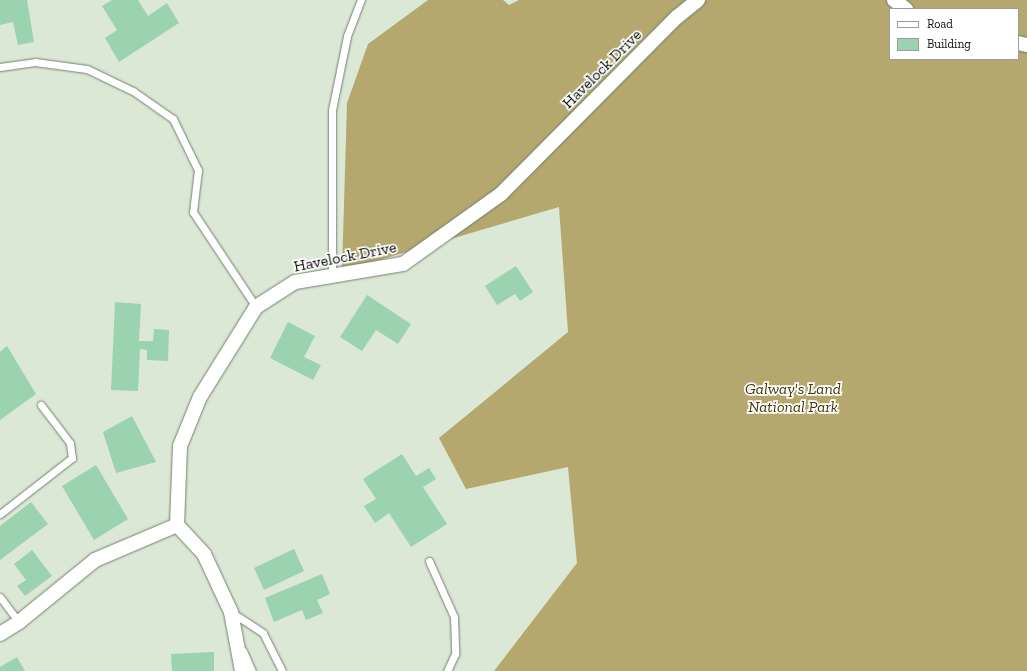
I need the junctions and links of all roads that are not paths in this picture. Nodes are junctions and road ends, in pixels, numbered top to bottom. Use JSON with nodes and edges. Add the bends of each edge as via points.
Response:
{"nodes":[{"id":1,"x":361,"y":0,"type":"edge"},
{"id":2,"x":698,"y":0,"type":"edge"},
{"id":3,"x":894,"y":0,"type":"edge"},
{"id":4,"x":905,"y":8,"type":"edge"},
{"id":5,"x":0,"y":67,"type":"edge"},
{"id":6,"x":332,"y":277,"type":"junction"},
{"id":7,"x":256,"y":307,"type":"junction"},
{"id":8,"x":42,"y":405,"type":"dead end"},
{"id":9,"x":0,"y":514,"type":"edge"},
{"id":10,"x":177,"y":525,"type":"junction"},
{"id":11,"x":429,"y":561,"type":"dead end"},
{"id":12,"x":0,"y":598,"type":"edge"},
{"id":13,"x":230,"y":612,"type":"junction"},
{"id":14,"x":19,"y":622,"type":"junction"},
{"id":15,"x":0,"y":634,"type":"edge"},
{"id":16,"x":237,"y":638,"type":"junction"},
{"id":17,"x":242,"y":671,"type":"edge"},
{"id":18,"x":252,"y":671,"type":"edge"},
{"id":19,"x":282,"y":671,"type":"edge"},
{"id":20,"x":447,"y":671,"type":"edge"}],
"edges":[{"from":1,"to":6,"type":"lane","via":[[347,36],[332,110]]},
{"from":2,"to":6,"type":"street","name":"Havelock Drive","via":[[677,17],[501,194],[404,264]]},
{"from":3,"to":4,"type":"street"},
{"from":5,"to":7,"type":"lane","via":[[35,62],[87,69],[133,90],[173,119],[198,170],[193,212]]},
{"from":6,"to":7,"type":"street","name":"Havelock Drive","via":[[295,282]]},
{"from":7,"to":10,"type":"street","name":"Havelock Drive","via":[[200,397],[180,446]]},
{"from":8,"to":9,"type":"lane","via":[[70,443],[72,458]]},
{"from":10,"to":13,"type":"street","via":[[204,554]]},
{"from":10,"to":14,"type":"street","via":[[95,560]]},
{"from":11,"to":20,"type":"lane","via":[[454,617],[455,654]]},
{"from":12,"to":14,"type":"lane"},
{"from":13,"to":16,"type":"street"},
{"from":13,"to":19,"type":"lane","via":[[263,633]]},
{"from":14,"to":15,"type":"street"},
{"from":16,"to":17,"type":"street"},
{"from":16,"to":18,"type":"lane"}]}
